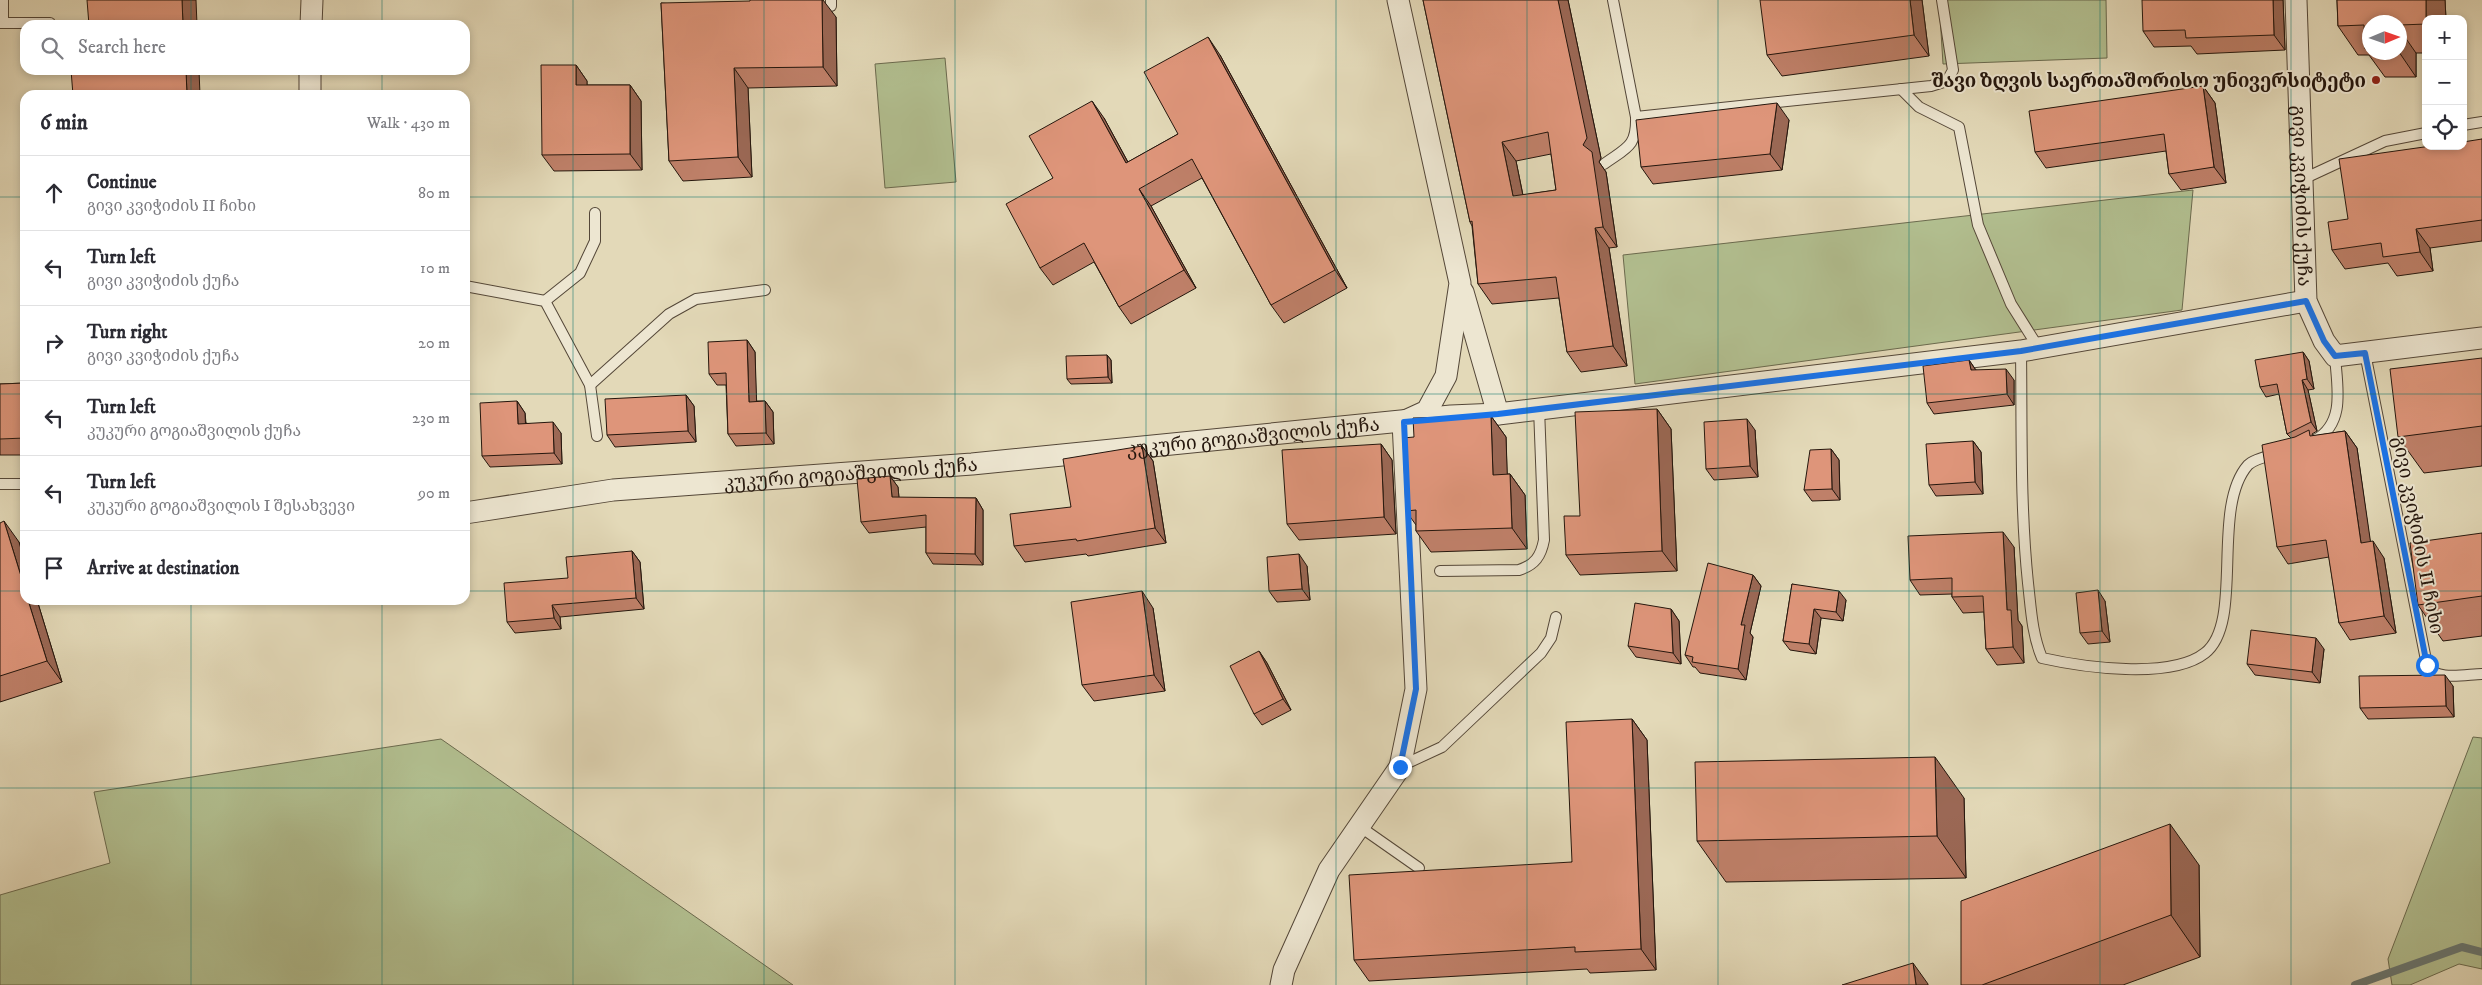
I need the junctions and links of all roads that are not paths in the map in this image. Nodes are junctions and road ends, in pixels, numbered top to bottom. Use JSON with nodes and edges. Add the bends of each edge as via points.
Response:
{"nodes":[{"id":1,"x":3,"y":0,"type":"edge"},
{"id":2,"x":312,"y":0,"type":"edge"},
{"id":3,"x":1398,"y":0,"type":"edge"},
{"id":4,"x":1613,"y":0,"type":"edge"},
{"id":5,"x":1942,"y":0,"type":"edge"},
{"id":6,"x":2296,"y":0,"type":"edge"},
{"id":7,"x":311,"y":20,"type":"edge"},
{"id":8,"x":2,"y":23,"type":"edge"},
{"id":9,"x":20,"y":23,"type":"edge"},
{"id":10,"x":310,"y":75,"type":"edge"},
{"id":11,"x":1901,"y":89,"type":"junction"},
{"id":12,"x":310,"y":90,"type":"edge"},
{"id":13,"x":1636,"y":117,"type":"junction"},
{"id":14,"x":2482,"y":122,"type":"edge"},
{"id":15,"x":2467,"y":125,"type":"edge"},
{"id":16,"x":2422,"y":134,"type":"edge"},
{"id":17,"x":1604,"y":164,"type":"dead end"},
{"id":18,"x":2301,"y":180,"type":"junction"},
{"id":19,"x":595,"y":213,"type":"dead end"},
{"id":20,"x":1460,"y":284,"type":"junction"},
{"id":21,"x":470,"y":287,"type":"edge"},
{"id":22,"x":765,"y":290,"type":"dead end"},
{"id":23,"x":546,"y":301,"type":"junction"},
{"id":24,"x":2306,"y":301,"type":"junction"},
{"id":25,"x":2482,"y":338,"type":"edge"},
{"id":26,"x":2030,"y":349,"type":"junction"},
{"id":27,"x":2365,"y":353,"type":"junction"},
{"id":28,"x":2335,"y":356,"type":"junction"},
{"id":29,"x":590,"y":385,"type":"junction"},
{"id":30,"x":1539,"y":408,"type":"junction"},
{"id":31,"x":1498,"y":414,"type":"junction"},
{"id":32,"x":1404,"y":422,"type":"junction"},
{"id":33,"x":597,"y":436,"type":"dead end"},
{"id":34,"x":2306,"y":445,"type":"edge"},
{"id":35,"x":2284,"y":452,"type":"edge"},
{"id":36,"x":0,"y":484,"type":"edge"},
{"id":37,"x":20,"y":484,"type":"edge"},
{"id":38,"x":470,"y":512,"type":"edge"},
{"id":39,"x":1440,"y":571,"type":"dead end"},
{"id":40,"x":1556,"y":617,"type":"dead end"},
{"id":41,"x":2482,"y":674,"type":"edge"},
{"id":42,"x":1400,"y":767,"type":"junction"},
{"id":43,"x":1359,"y":826,"type":"junction"},
{"id":44,"x":1419,"y":868,"type":"dead end"},
{"id":45,"x":1281,"y":985,"type":"edge"}],
"edges":[{"from":1,"to":8,"type":"lane"},
{"from":2,"to":7,"type":"street"},
{"from":3,"to":20,"type":"street"},
{"from":4,"to":13,"type":"lane"},
{"from":5,"to":11,"type":"lane","via":[[1952,70],[1947,82]]},
{"from":6,"to":18,"type":"street","name":"გივი კვიჭიძის ქუჩა"},
{"from":8,"to":9,"type":"lane"},
{"from":10,"to":12,"type":"street"},
{"from":11,"to":13,"type":"lane"},
{"from":11,"to":26,"type":"lane","via":[[1919,107],[1959,127],[1978,225]]},
{"from":13,"to":17,"type":"lane","via":[[1637,135],[1630,146]]},
{"from":14,"to":15,"type":"lane"},
{"from":16,"to":18,"type":"lane","via":[[2385,141]]},
{"from":18,"to":24,"type":"street","name":"გივი კვიჭიძის ქუჩა"},
{"from":19,"to":23,"type":"lane","via":[[595,241],[580,273]]},
{"from":20,"to":31,"type":"street"},
{"from":20,"to":32,"type":"street","via":[[1446,376],[1428,411]]},
{"from":21,"to":23,"type":"lane"},
{"from":22,"to":29,"type":"lane","via":[[696,298],[669,314]]},
{"from":23,"to":29,"type":"lane"},
{"from":24,"to":26,"type":"street","name":"კუკური გოგიაშვილის ქუჩა"},
{"from":24,"to":28,"type":"street","name":"გივი კვიჭიძის ქუჩა","via":[[2324,341]]},
{"from":25,"to":27,"type":"street"},
{"from":26,"to":30,"type":"street","name":"კუკური გოგიაშვილის ქუჩა"},
{"from":26,"to":35,"type":"lane","via":[[2021,495],[2034,639],[2042,658],[2074,665],[2140,670],[2186,663],[2206,653],[2216,639],[2223,616],[2229,522],[2236,484],[2249,464]]},
{"from":27,"to":28,"type":"street"},
{"from":27,"to":41,"type":"lane","name":"გივი კვიჭიძის II ჩიხი","via":[[2427,665],[2429,670],[2440,674]]},
{"from":28,"to":34,"type":"lane","via":[[2338,400],[2333,423],[2327,433]]},
{"from":29,"to":33,"type":"lane"},
{"from":30,"to":31,"type":"street","name":"კუკური გოგიაშვილის ქუჩა"},
{"from":30,"to":39,"type":"lane","via":[[1544,540],[1541,553],[1531,566],[1519,570]]},
{"from":31,"to":32,"type":"street","name":"კუკური გოგიაშვილის ქუჩა"},
{"from":32,"to":38,"type":"street","name":"კუკური გოგიაშვილის ქუჩა","via":[[972,464],[613,490]]},
{"from":32,"to":42,"type":"street","via":[[1416,689]]},
{"from":36,"to":37,"type":"lane"},
{"from":40,"to":42,"type":"lane","via":[[1551,638],[1541,653],[1442,747]]},
{"from":42,"to":43,"type":"street"},
{"from":43,"to":44,"type":"lane"},
{"from":43,"to":45,"type":"street","via":[[1329,870],[1284,970]]}]}
